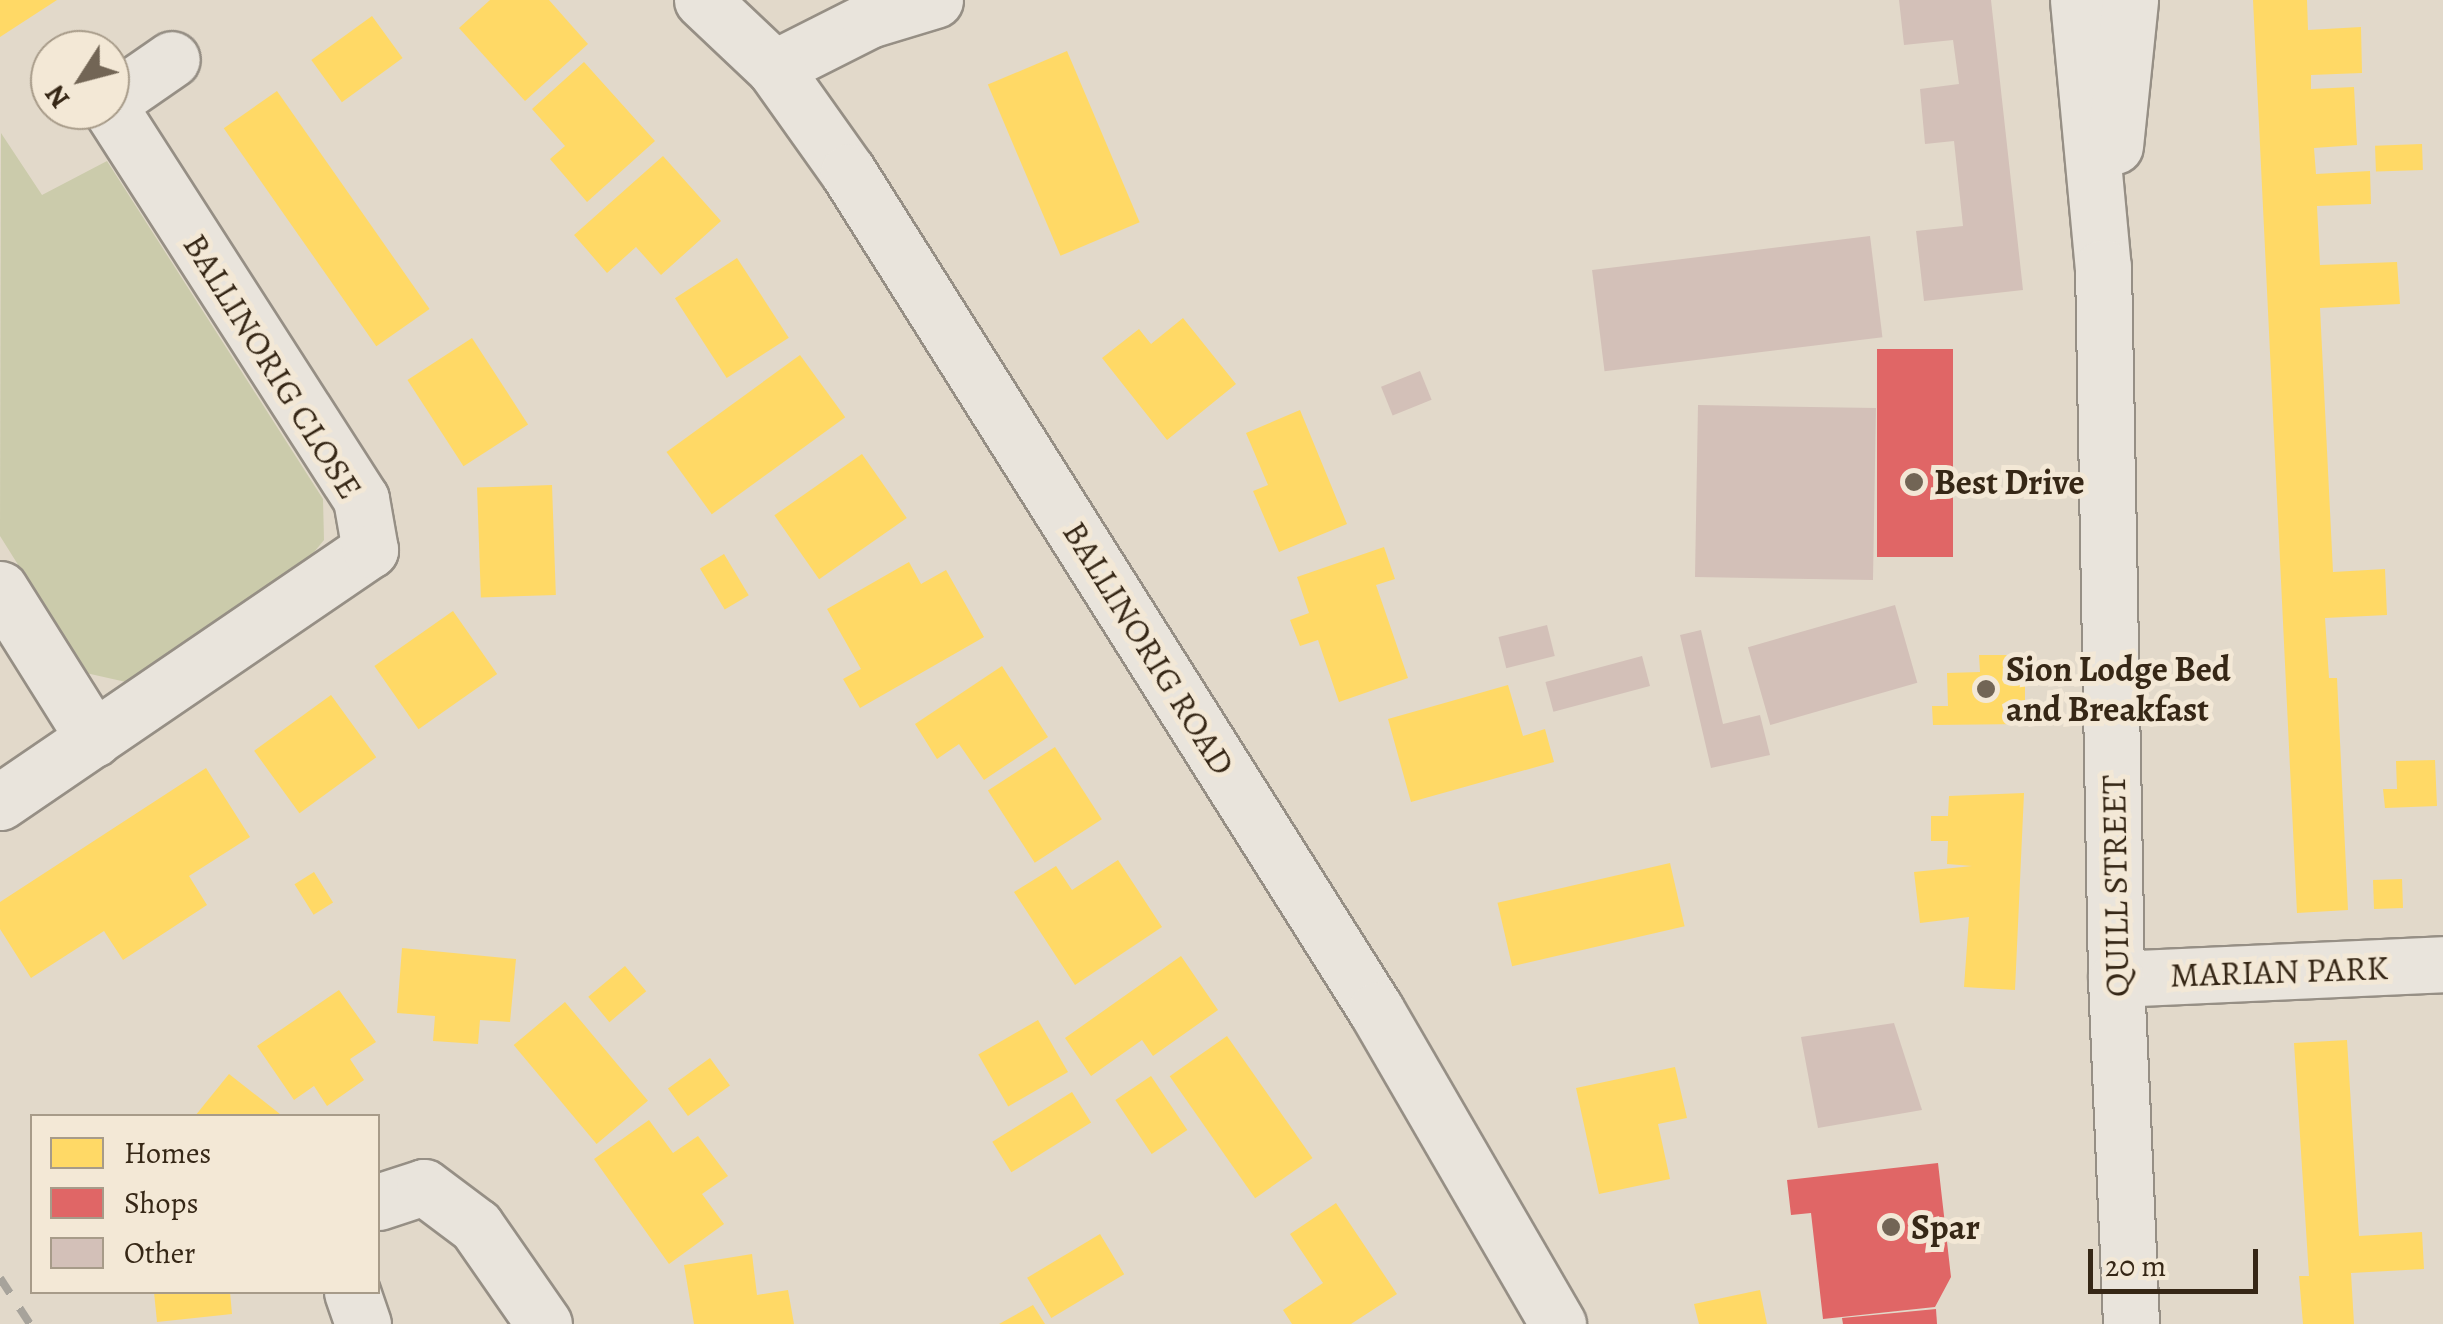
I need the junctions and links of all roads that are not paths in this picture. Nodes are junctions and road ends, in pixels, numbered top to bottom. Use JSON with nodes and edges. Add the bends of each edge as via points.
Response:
{"nodes":[{"id":1,"x":702,"y":0,"type":"edge"},
{"id":2,"x":935,"y":0,"type":"edge"},
{"id":3,"x":2078,"y":0,"type":"edge"},
{"id":4,"x":2130,"y":0,"type":"edge"},
{"id":5,"x":172,"y":59,"type":"dead end"},
{"id":6,"x":774,"y":68,"type":"junction"},
{"id":7,"x":130,"y":90,"type":"edge"},
{"id":8,"x":126,"y":130,"type":"edge"},
{"id":9,"x":2103,"y":267,"type":"junction"},
{"id":10,"x":0,"y":589,"type":"edge"},
{"id":11,"x":94,"y":739,"type":"junction"},
{"id":12,"x":0,"y":802,"type":"edge"},
{"id":13,"x":2443,"y":964,"type":"edge"},
{"id":14,"x":2116,"y":979,"type":"junction"},
{"id":15,"x":380,"y":1201,"type":"edge"},
{"id":16,"x":353,"y":1294,"type":"edge"},
{"id":17,"x":1544,"y":1318,"type":"edge"},
{"id":18,"x":363,"y":1324,"type":"edge"},
{"id":19,"x":544,"y":1324,"type":"edge"},
{"id":20,"x":2131,"y":1324,"type":"edge"}],
"edges":[{"from":1,"to":6,"type":"street","name":"BALLINORIG ROAD"},
{"from":2,"to":6,"type":"street","via":[[869,20]]},
{"from":3,"to":9,"type":"street","name":"QUILL STREET"},
{"from":4,"to":9,"type":"street","name":"QUILL STREET"},
{"from":5,"to":7,"type":"street","name":"BALLINORIG CLOSE"},
{"from":6,"to":17,"type":"street","name":"BALLINORIG ROAD","via":[[958,344],[1376,1010]]},
{"from":8,"to":11,"type":"street","name":"BALLINORIG CLOSE","via":[[361,499],[370,550]]},
{"from":9,"to":14,"type":"street","name":"QUILL STREET"},
{"from":10,"to":11,"type":"street"},
{"from":11,"to":12,"type":"street","name":"BALLINORIG CLOSE"},
{"from":13,"to":14,"type":"street","name":"MARIAN PARK"},
{"from":14,"to":20,"type":"street","name":"QUILL STREET"},
{"from":15,"to":19,"type":"street","via":[[424,1187],[476,1226]]},
{"from":16,"to":18,"type":"street"}]}
